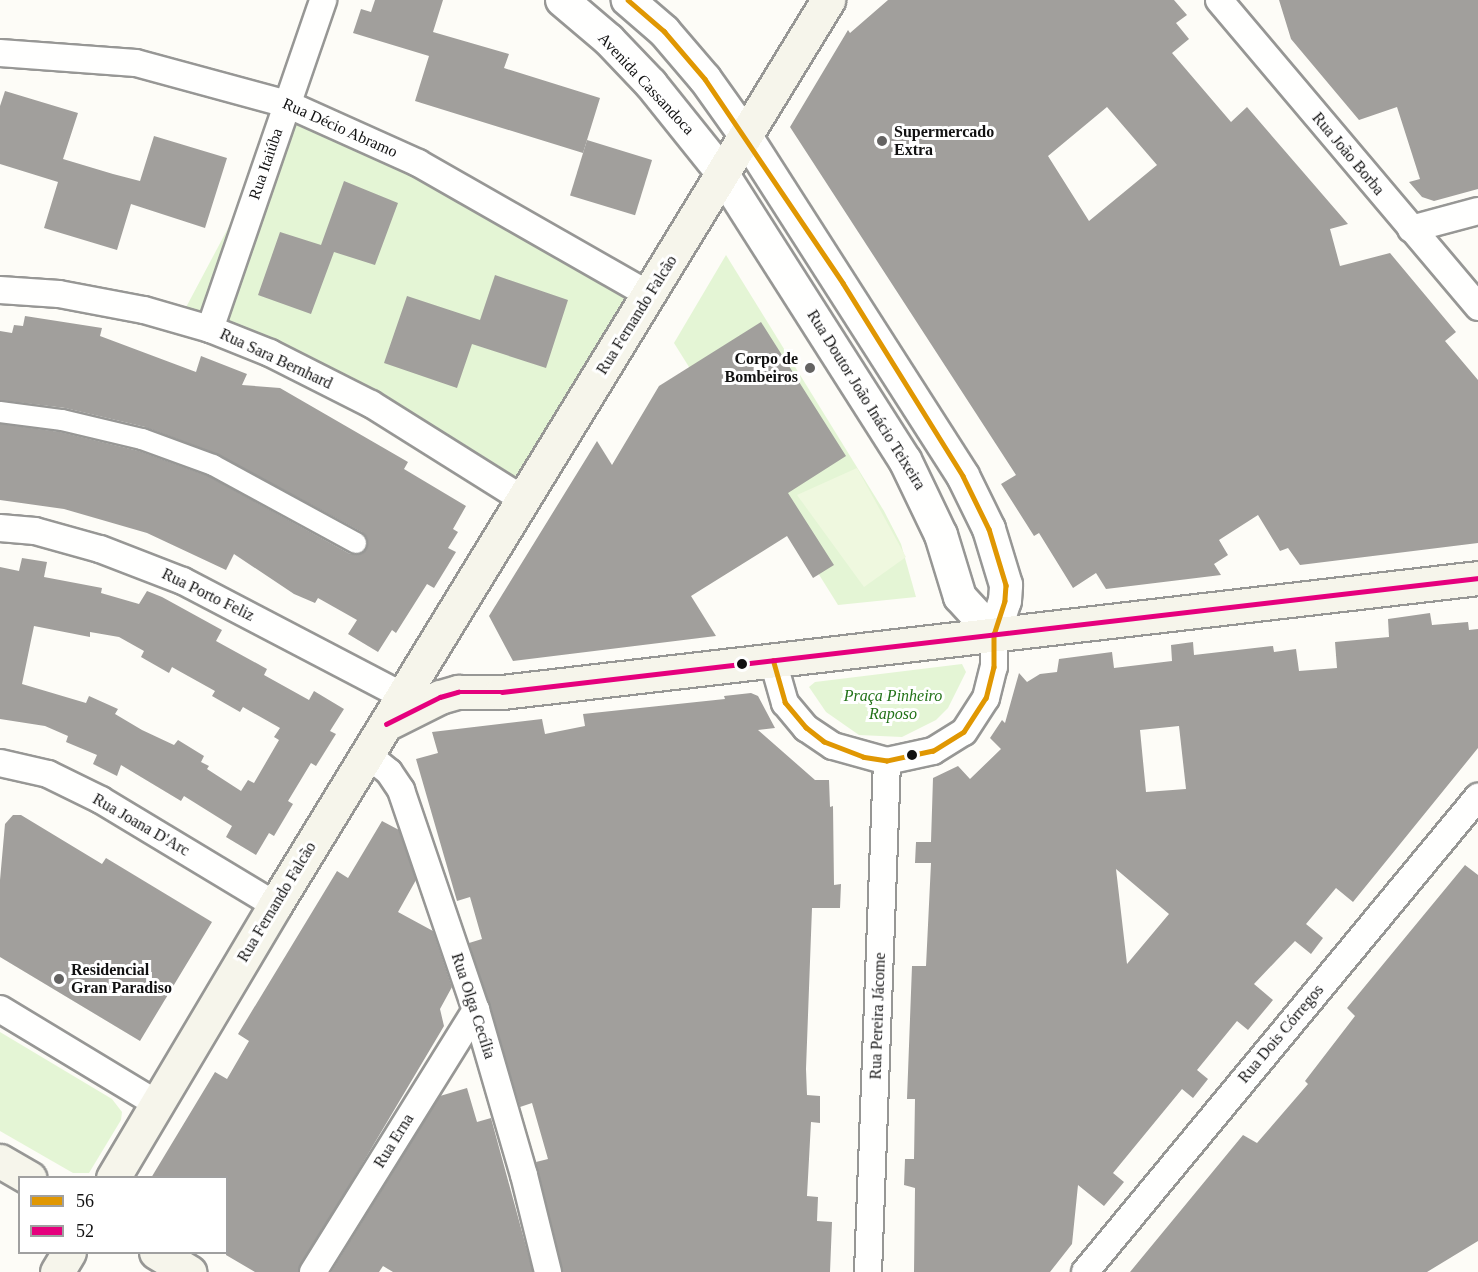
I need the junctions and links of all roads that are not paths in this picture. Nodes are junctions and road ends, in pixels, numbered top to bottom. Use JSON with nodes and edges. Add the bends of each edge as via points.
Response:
{"nodes":[{"id":1,"x":323,"y":0,"type":"edge"},
{"id":2,"x":562,"y":0,"type":"edge"},
{"id":3,"x":628,"y":0,"type":"edge"},
{"id":4,"x":828,"y":0,"type":"edge"},
{"id":5,"x":1219,"y":0,"type":"edge"},
{"id":6,"x":0,"y":53,"type":"edge"},
{"id":7,"x":287,"y":104,"type":"junction"},
{"id":8,"x":745,"y":135,"type":"junction"},
{"id":9,"x":723,"y":174,"type":"junction"},
{"id":10,"x":1478,"y":211,"type":"edge"},
{"id":11,"x":1411,"y":229,"type":"junction"},
{"id":12,"x":843,"y":283,"type":"junction"},
{"id":13,"x":0,"y":290,"type":"edge"},
{"id":14,"x":648,"y":294,"type":"junction"},
{"id":15,"x":1478,"y":308,"type":"edge"},
{"id":16,"x":809,"y":309,"type":"junction"},
{"id":17,"x":210,"y":329,"type":"junction"},
{"id":18,"x":877,"y":339,"type":"junction"},
{"id":19,"x":842,"y":362,"type":"junction"},
{"id":20,"x":0,"y":412,"type":"edge"},
{"id":21,"x":524,"y":500,"type":"junction"},
{"id":22,"x":0,"y":528,"type":"edge"},
{"id":23,"x":356,"y":543,"type":"dead end"},
{"id":24,"x":1478,"y":578,"type":"edge"},
{"id":25,"x":445,"y":629,"type":"junction"},
{"id":26,"x":994,"y":634,"type":"junction"},
{"id":27,"x":773,"y":661,"type":"junction"},
{"id":28,"x":502,"y":692,"type":"junction"},
{"id":29,"x":404,"y":696,"type":"junction"},
{"id":30,"x":386,"y":724,"type":"junction"},
{"id":31,"x":368,"y":755,"type":"junction"},
{"id":32,"x":886,"y":761,"type":"junction"},
{"id":33,"x":0,"y":763,"type":"edge"},
{"id":34,"x":1478,"y":797,"type":"edge"},
{"id":35,"x":274,"y":905,"type":"junction"},
{"id":36,"x":0,"y":1009,"type":"edge"},
{"id":37,"x":476,"y":1010,"type":"junction"},
{"id":38,"x":156,"y":1103,"type":"junction"},
{"id":39,"x":0,"y":1161,"type":"edge"},
{"id":40,"x":26,"y":1176,"type":"edge"},
{"id":41,"x":114,"y":1176,"type":"edge"},
{"id":42,"x":68,"y":1254,"type":"edge"},
{"id":43,"x":159,"y":1254,"type":"edge"},
{"id":44,"x":57,"y":1272,"type":"edge"},
{"id":45,"x":189,"y":1272,"type":"edge"},
{"id":46,"x":313,"y":1272,"type":"edge"},
{"id":47,"x":548,"y":1272,"type":"edge"},
{"id":48,"x":868,"y":1272,"type":"edge"},
{"id":49,"x":1085,"y":1272,"type":"edge"}],
"edges":[{"from":1,"to":7,"type":"street","name":"Rua Itaiúba"},
{"from":2,"to":9,"type":"street","name":"Avenida Cassandoca","via":[[609,40],[651,84]]},
{"from":3,"to":8,"type":"street","via":[[664,31]]},
{"from":4,"to":8,"type":"main road","name":"Rua Fernando Falcão"},
{"from":5,"to":11,"type":"street","name":"Rua João Borba"},
{"from":6,"to":7,"type":"street","name":"Rua Décio Abramo","via":[[136,63]]},
{"from":7,"to":14,"type":"street","name":"Rua Décio Abramo","via":[[418,163]]},
{"from":7,"to":17,"type":"street","name":"Rua Itaiúba"},
{"from":8,"to":9,"type":"main road","name":"Rua Fernando Falcão"},
{"from":8,"to":12,"type":"street"},
{"from":9,"to":14,"type":"main road","name":"Rua Fernando Falcão"},
{"from":9,"to":16,"type":"street","name":"Rua Doutor João Inácio Teixeira"},
{"from":10,"to":11,"type":"street"},
{"from":11,"to":15,"type":"street","name":"Rua João Borba"},
{"from":12,"to":16,"type":"street"},
{"from":12,"to":18,"type":"street"},
{"from":13,"to":17,"type":"street","name":"Rua Sara Bernhard","via":[[59,294],[144,310]]},
{"from":14,"to":21,"type":"main road","name":"Rua Fernando Falcão"},
{"from":16,"to":19,"type":"street","name":"Rua Doutor João Inácio Teixeira"},
{"from":17,"to":21,"type":"street","name":"Rua Sara Bernhard","via":[[270,353],[371,404]]},
{"from":18,"to":19,"type":"street"},
{"from":18,"to":26,"type":"street","via":[[963,476],[989,529],[1006,585]]},
{"from":19,"to":26,"type":"street","name":"Rua Doutor João Inácio Teixeira","via":[[924,495],[960,597]]},
{"from":20,"to":23,"type":"street","via":[[62,420],[142,439],[213,465]]},
{"from":21,"to":25,"type":"main road","name":"Rua Fernando Falcão"},
{"from":22,"to":29,"type":"street","name":"Rua Porto Feliz","via":[[34,531],[100,549],[183,581]]},
{"from":24,"to":26,"type":"main road"},
{"from":25,"to":28,"type":"main road","via":[[443,651],[448,667],[471,686]]},
{"from":25,"to":29,"type":"main road","name":"Rua Fernando Falcão"},
{"from":26,"to":27,"type":"main road"},
{"from":26,"to":32,"type":"street","via":[[994,667],[986,698],[963,732],[933,752]]},
{"from":27,"to":28,"type":"main road"},
{"from":27,"to":32,"type":"street","via":[[785,703],[806,728],[833,746]]},
{"from":28,"to":30,"type":"main road","via":[[440,697]]},
{"from":29,"to":30,"type":"main road","name":"Rua Fernando Falcão"},
{"from":30,"to":31,"type":"main road","name":"Rua Fernando Falcão"},
{"from":31,"to":35,"type":"main road","name":"Rua Fernando Falcão"},
{"from":31,"to":37,"type":"street","name":"Rua Olga Cecília","via":[[389,772],[401,790]]},
{"from":32,"to":48,"type":"street","name":"Rua Pereira Jácome"},
{"from":33,"to":35,"type":"street","name":"Rua Joana D'Arc","via":[[48,774],[101,800]]},
{"from":34,"to":49,"type":"street","name":"Rua Dois Córregos"},
{"from":35,"to":38,"type":"main road","name":"Rua Fernando Falcão"},
{"from":36,"to":38,"type":"street"},
{"from":37,"to":46,"type":"street","name":"Rua Erna"},
{"from":37,"to":47,"type":"street","name":"Rua Olga Cecília"},
{"from":38,"to":41,"type":"main road","name":"Rua Fernando Falcão"},
{"from":39,"to":40,"type":"main road"},
{"from":42,"to":44,"type":"main road"},
{"from":43,"to":45,"type":"main road"}]}
